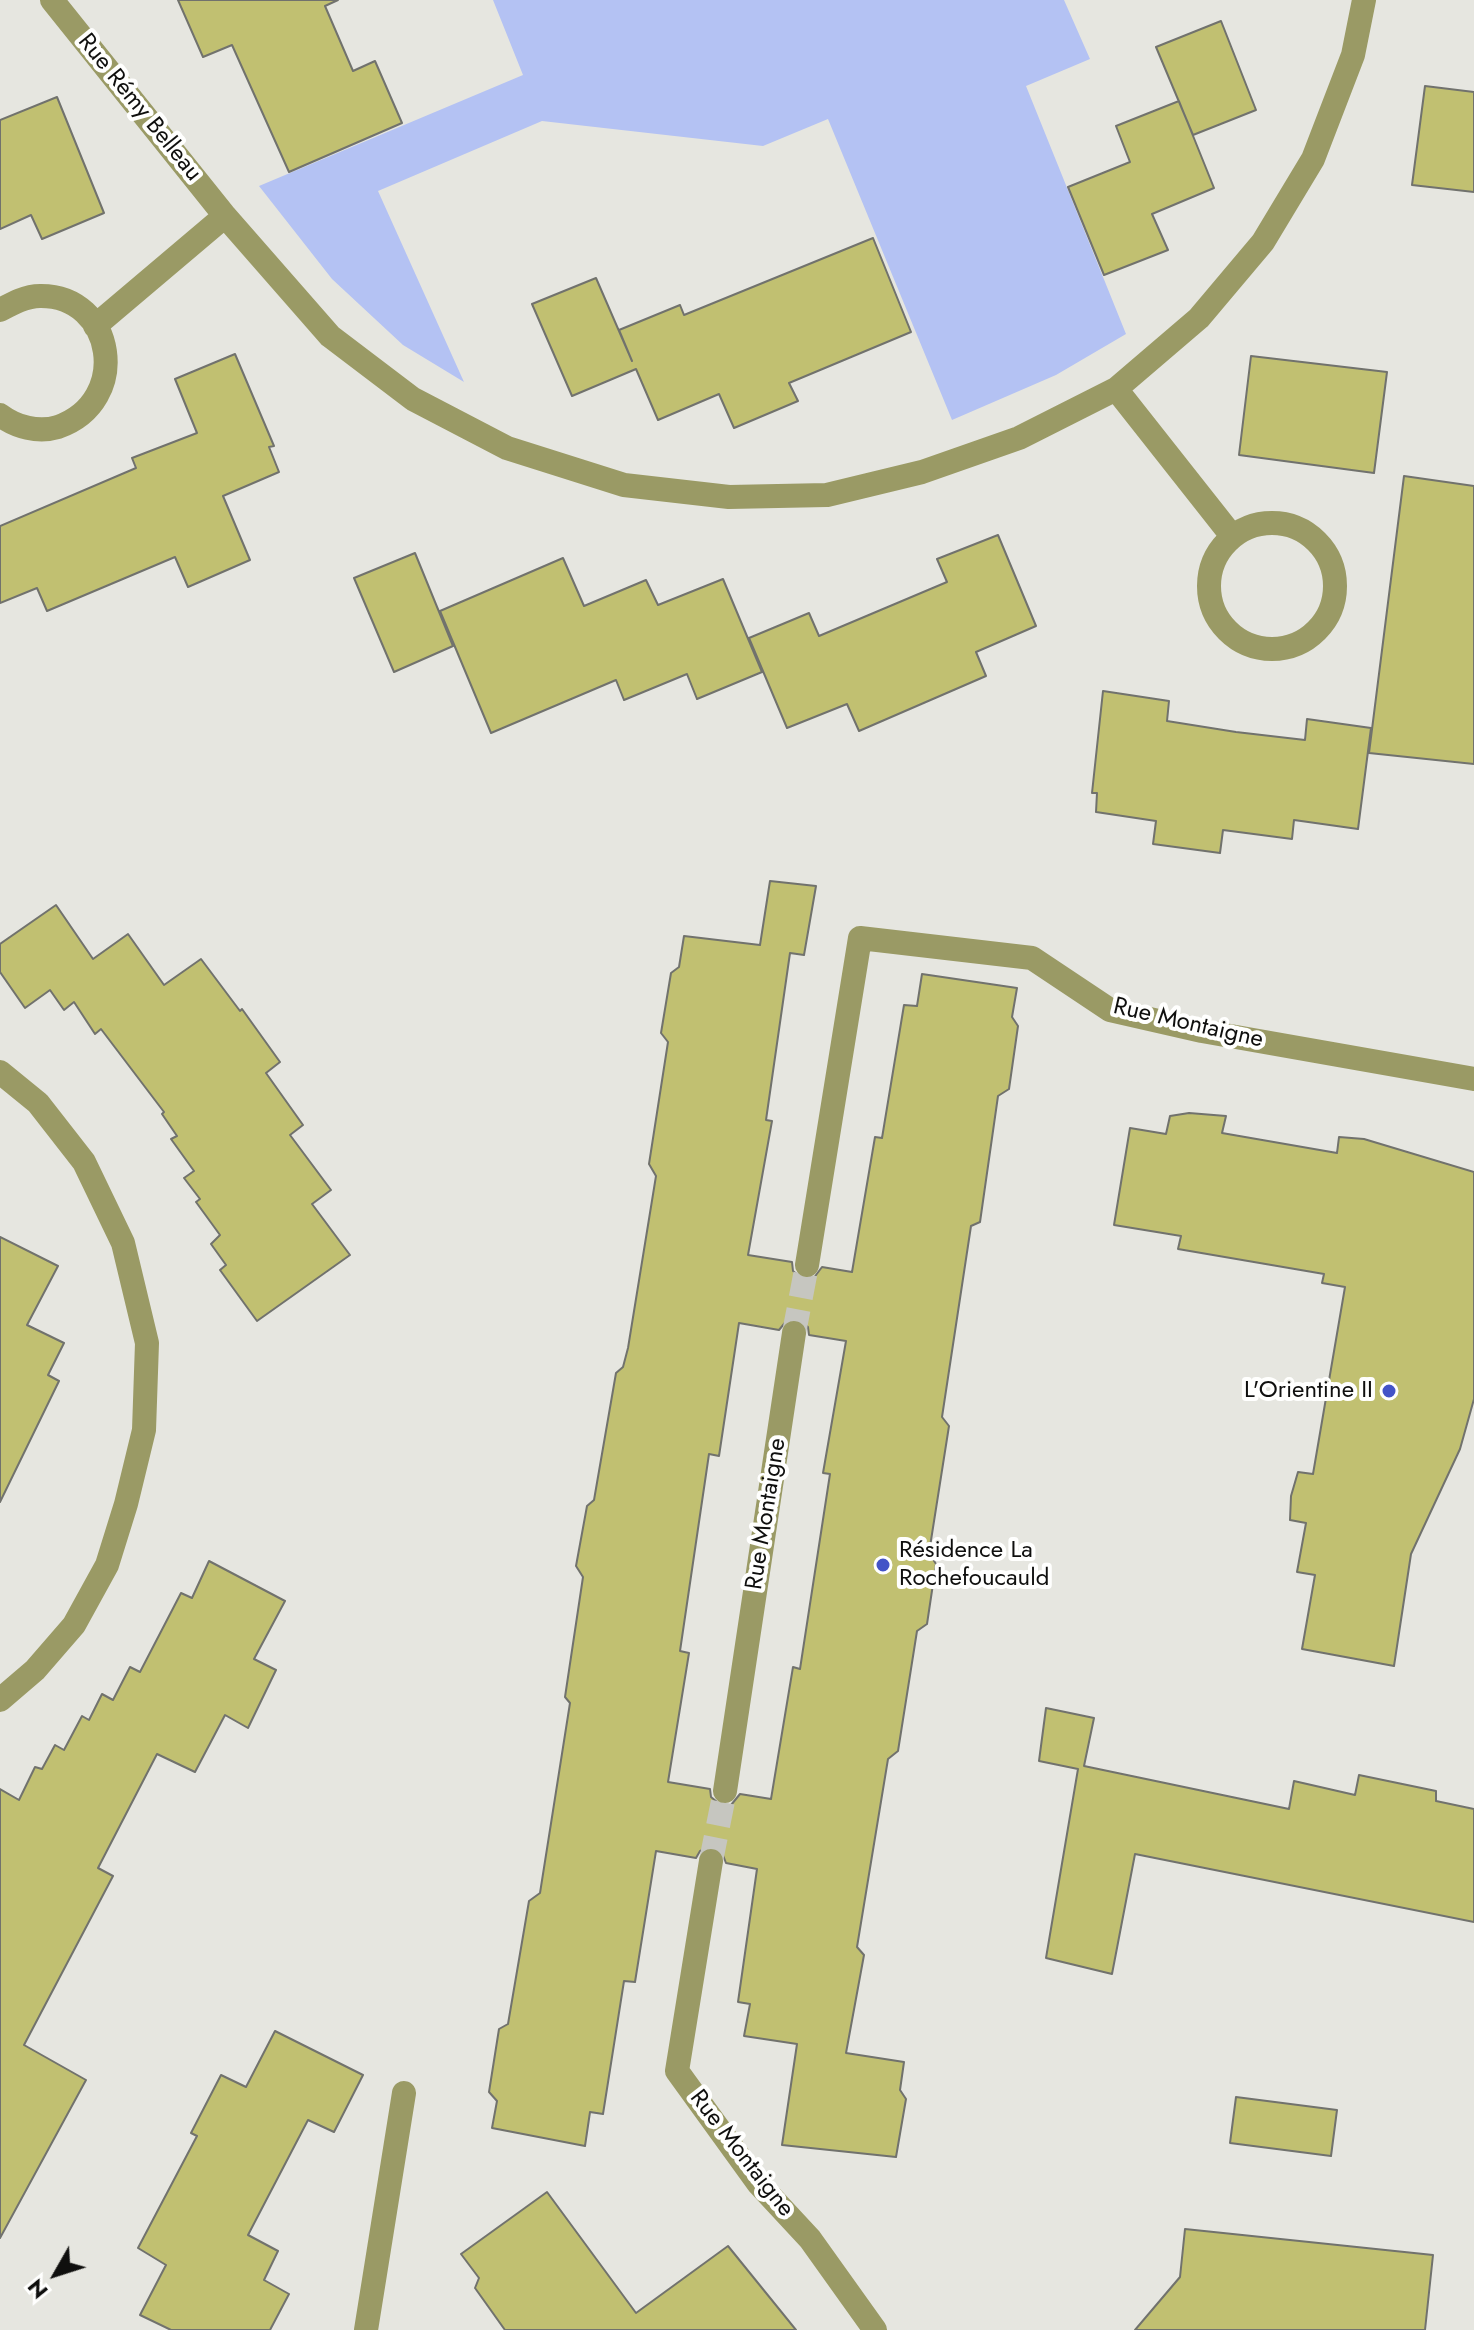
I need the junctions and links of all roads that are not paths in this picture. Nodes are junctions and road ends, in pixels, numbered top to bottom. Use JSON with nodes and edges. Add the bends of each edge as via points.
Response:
{"nodes":[{"id":1,"x":52,"y":0,"type":"edge"},
{"id":2,"x":1364,"y":0,"type":"edge"},
{"id":3,"x":225,"y":216,"type":"junction"},
{"id":4,"x":0,"y":310,"type":"edge"},
{"id":5,"x":95,"y":326,"type":"junction"},
{"id":6,"x":1116,"y":389,"type":"junction"},
{"id":7,"x":0,"y":415,"type":"edge"},
{"id":8,"x":1232,"y":536,"type":"junction"},
{"id":9,"x":0,"y":1072,"type":"edge"},
{"id":10,"x":1474,"y":1079,"type":"edge"},
{"id":11,"x":807,"y":1265,"type":"tunnel mouth"},
{"id":12,"x":794,"y":1333,"type":"tunnel mouth"},
{"id":13,"x":0,"y":1700,"type":"edge"},
{"id":14,"x":725,"y":1791,"type":"tunnel mouth"},
{"id":15,"x":711,"y":1861,"type":"tunnel mouth"},
{"id":16,"x":404,"y":2093,"type":"dead end"},
{"id":17,"x":366,"y":2330,"type":"edge"},
{"id":18,"x":875,"y":2330,"type":"edge"}],
"edges":[{"from":1,"to":3,"type":"street","name":"Rue Rémy Belleau"},
{"from":2,"to":6,"type":"street","name":"Rue Rémy Belleau","via":[[1353,55],[1313,159],[1263,242],[1199,318]]},
{"from":3,"to":5,"type":"street"},
{"from":3,"to":6,"type":"street","name":"Rue Rémy Belleau","via":[[330,336],[413,399],[507,448],[624,485],[729,497],[827,495],[922,472],[1019,438]]},
{"from":4,"to":5,"type":"street","via":[[40,296],[80,310]]},
{"from":5,"to":7,"type":"street","via":[[105,345],[106,368],[89,408],[72,422],[51,429],[29,428]]},
{"from":6,"to":8,"type":"street"},
{"from":8,"to":8,"type":"street","via":[[1218,551],[1208,590],[1212,611],[1224,629],[1261,649],[1283,649],[1320,629],[1336,590],[1324,550],[1291,525],[1271,522]]},
{"from":9,"to":13,"type":"street","via":[[38,1103],[84,1162],[123,1243],[147,1343],[144,1430],[107,1565],[74,1625]]},
{"from":10,"to":11,"type":"street","name":"Rue Montaigne","via":[[1110,1010],[1032,958],[860,938]]},
{"from":12,"to":14,"type":"street","name":"Rue Montaigne"},
{"from":15,"to":18,"type":"street","name":"Rue Montaigne","via":[[677,2071]]},
{"from":16,"to":17,"type":"street"}]}
